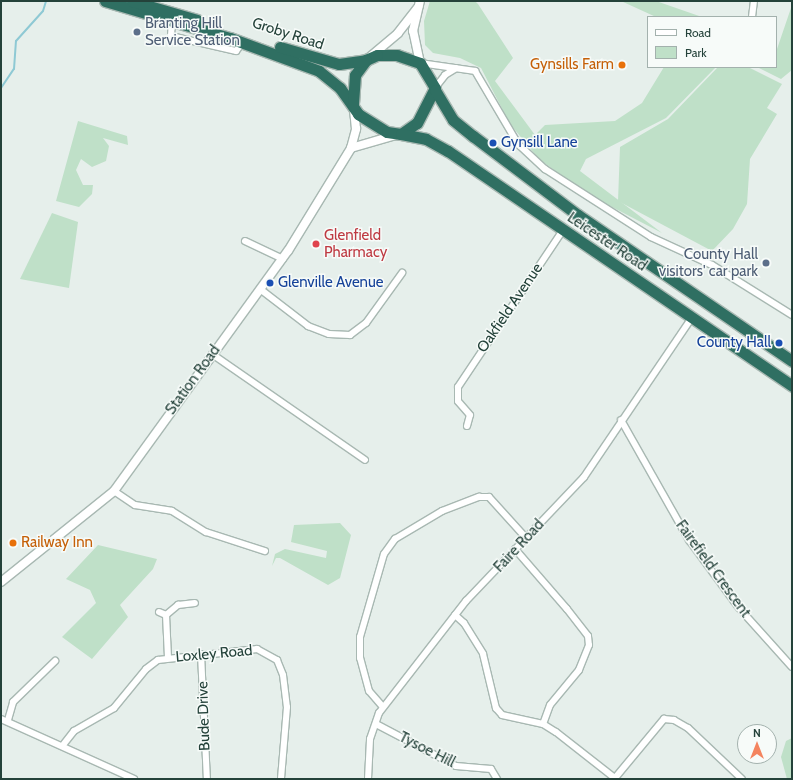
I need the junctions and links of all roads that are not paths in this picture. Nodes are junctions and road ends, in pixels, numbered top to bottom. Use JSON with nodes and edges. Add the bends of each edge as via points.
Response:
{"nodes":[{"id":1,"x":105,"y":1,"type":"edge"},
{"id":2,"x":132,"y":1,"type":"edge"},
{"id":3,"x":754,"y":1,"type":"edge"},
{"id":4,"x":419,"y":4,"type":"edge"},
{"id":5,"x":752,"y":16,"type":"edge"},
{"id":6,"x":367,"y":59,"type":"junction"},
{"id":7,"x":420,"y":63,"type":"junction"},
{"id":8,"x":456,"y":68,"type":"junction"},
{"id":9,"x":435,"y":89,"type":"junction"},
{"id":10,"x":353,"y":107,"type":"junction"},
{"id":11,"x":400,"y":134,"type":"junction"},
{"id":12,"x":352,"y":148,"type":"junction"},
{"id":13,"x":563,"y":230,"type":"junction"},
{"id":14,"x":245,"y":240,"type":"dead end"},
{"id":15,"x":283,"y":259,"type":"junction"},
{"id":16,"x":402,"y":273,"type":"dead end"},
{"id":17,"x":260,"y":289,"type":"junction"},
{"id":18,"x":792,"y":315,"type":"edge"},
{"id":19,"x":691,"y":319,"type":"junction"},
{"id":20,"x":212,"y":354,"type":"junction"},
{"id":21,"x":792,"y":361,"type":"edge"},
{"id":22,"x":792,"y":386,"type":"edge"},
{"id":23,"x":621,"y":420,"type":"junction"},
{"id":24,"x":467,"y":426,"type":"dead end"},
{"id":25,"x":365,"y":460,"type":"dead end"},
{"id":26,"x":114,"y":490,"type":"junction"},
{"id":27,"x":526,"y":538,"type":"junction"},
{"id":28,"x":515,"y":549,"type":"junction"},
{"id":29,"x":265,"y":551,"type":"dead end"},
{"id":30,"x":1,"y":582,"type":"edge"},
{"id":31,"x":195,"y":603,"type":"dead end"},
{"id":32,"x":159,"y":612,"type":"dead end"},
{"id":33,"x":166,"y":615,"type":"junction"},
{"id":34,"x":455,"y":615,"type":"junction"},
{"id":35,"x":201,"y":654,"type":"junction"},
{"id":36,"x":168,"y":658,"type":"junction"},
{"id":37,"x":55,"y":661,"type":"dead end"},
{"id":38,"x":792,"y":667,"type":"edge"},
{"id":39,"x":383,"y":708,"type":"junction"},
{"id":40,"x":1,"y":719,"type":"edge"},
{"id":41,"x":8,"y":720,"type":"junction"},
{"id":42,"x":376,"y":724,"type":"junction"},
{"id":43,"x":543,"y":724,"type":"junction"},
{"id":44,"x":63,"y":745,"type":"junction"},
{"id":45,"x":134,"y":779,"type":"edge"},
{"id":46,"x":206,"y":779,"type":"edge"},
{"id":47,"x":281,"y":779,"type":"edge"},
{"id":48,"x":368,"y":779,"type":"edge"},
{"id":49,"x":497,"y":779,"type":"edge"},
{"id":50,"x":616,"y":779,"type":"edge"},
{"id":51,"x":742,"y":779,"type":"edge"}],
"edges":[{"from":1,"to":10,"type":"highway","name":"Groby Road","via":[[286,56],[326,76]]},
{"from":2,"to":6,"type":"highway","name":"Groby Road","via":[[322,61],[339,64]]},
{"from":3,"to":5,"type":"street"},
{"from":4,"to":6,"type":"street","via":[[398,33]]},
{"from":4,"to":7,"type":"street","via":[[413,31]]},
{"from":6,"to":7,"type":"highway","via":[[397,54]]},
{"from":6,"to":10,"type":"highway","via":[[355,76]]},
{"from":7,"to":8,"type":"street"},
{"from":7,"to":9,"type":"highway"},
{"from":8,"to":9,"type":"street","via":[[445,75]]},
{"from":8,"to":18,"type":"street","via":[[475,71],[518,144],[545,170],[651,238],[712,265]]},
{"from":9,"to":11,"type":"highway","via":[[418,123]]},
{"from":9,"to":21,"type":"highway","name":"Leicester Road","via":[[453,120],[473,136],[578,215]]},
{"from":10,"to":11,"type":"highway","via":[[379,128]]},
{"from":10,"to":12,"type":"street","name":"Station Road","via":[[356,129]]},
{"from":11,"to":12,"type":"street"},
{"from":11,"to":13,"type":"highway","name":"Leicester Road","via":[[426,139],[448,151]]},
{"from":12,"to":15,"type":"street","name":"Station Road"},
{"from":13,"to":19,"type":"highway","name":"Leicester Road"},
{"from":13,"to":24,"type":"street","name":"Oakfield Avenue","via":[[458,387],[458,401],[470,415]]},
{"from":14,"to":15,"type":"street"},
{"from":15,"to":17,"type":"street","name":"Station Road"},
{"from":16,"to":17,"type":"street","via":[[366,323],[350,335],[329,334],[308,326]]},
{"from":17,"to":20,"type":"street","name":"Station Road"},
{"from":19,"to":22,"type":"highway","name":"Leicester Road"},
{"from":19,"to":23,"type":"street","name":"Faire Road"},
{"from":20,"to":25,"type":"street"},
{"from":20,"to":26,"type":"street","name":"Station Road"},
{"from":23,"to":27,"type":"street","name":"Faire Road","via":[[584,477]]},
{"from":23,"to":38,"type":"street","name":"Fairefield Crescent","via":[[689,540],[739,608]]},
{"from":26,"to":29,"type":"street","via":[[135,506],[172,511],[206,532]]},
{"from":26,"to":30,"type":"street","name":"Station Road"},
{"from":27,"to":28,"type":"street","name":"Faire Road"},
{"from":27,"to":39,"type":"street","via":[[489,497],[480,497],[442,511],[395,538],[384,554],[360,637],[360,658],[370,691]]},
{"from":28,"to":34,"type":"street","name":"Faire Road"},
{"from":28,"to":43,"type":"street","via":[[567,608],[588,636],[590,645],[579,670],[550,704]]},
{"from":31,"to":33,"type":"street","via":[[178,605]]},
{"from":32,"to":33,"type":"street"},
{"from":33,"to":36,"type":"street"},
{"from":34,"to":39,"type":"street","name":"Faire Road"},
{"from":34,"to":43,"type":"street","via":[[464,623],[483,654],[496,708],[502,715]]},
{"from":35,"to":36,"type":"street","name":"Loxley Road"},
{"from":35,"to":46,"type":"street","name":"Bude Drive"},
{"from":35,"to":47,"type":"street","name":"Loxley Road","via":[[257,649],[269,653],[279,664],[287,707]]},
{"from":36,"to":44,"type":"street","name":"Loxley Road","via":[[146,669],[114,708],[74,731]]},
{"from":37,"to":41,"type":"street","via":[[14,702]]},
{"from":39,"to":42,"type":"street","name":"Faire Road"},
{"from":40,"to":41,"type":"street"},
{"from":41,"to":44,"type":"street"},
{"from":42,"to":48,"type":"street","name":"Faire Road","via":[[370,739]]},
{"from":42,"to":49,"type":"street","name":"Tysoe Hill","via":[[456,766],[491,769]]},
{"from":43,"to":50,"type":"street"},
{"from":44,"to":45,"type":"street"},
{"from":50,"to":51,"type":"street","via":[[664,719],[688,728]]}]}
